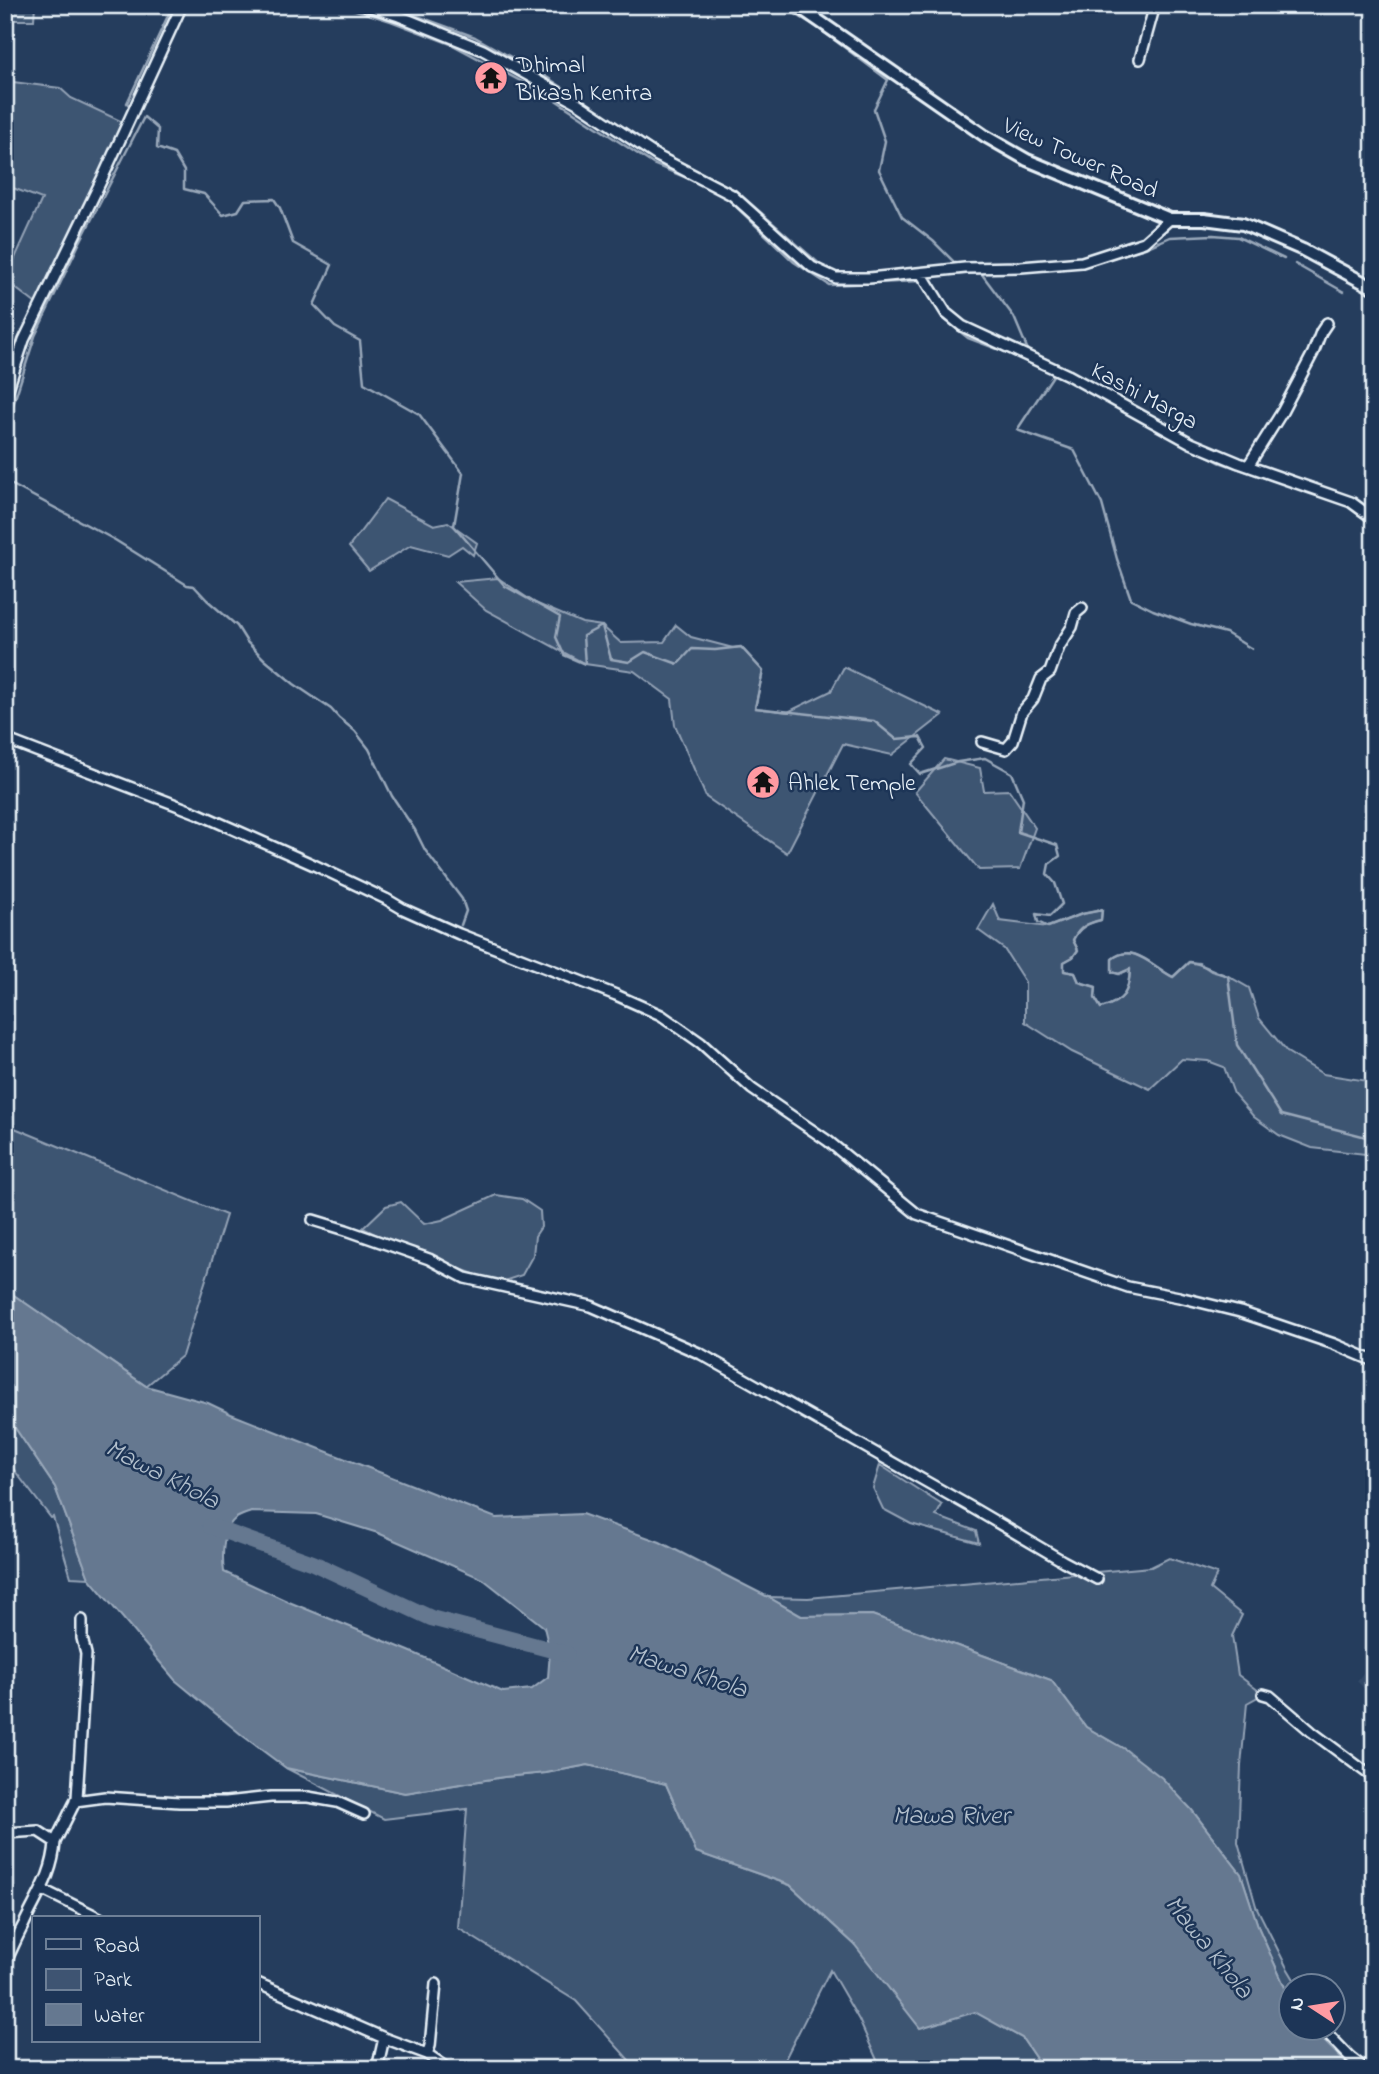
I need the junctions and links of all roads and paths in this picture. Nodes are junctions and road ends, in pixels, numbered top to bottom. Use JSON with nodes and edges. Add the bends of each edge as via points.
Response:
{"nodes":[{"id":1,"x":182,"y":5,"type":"edge"},
{"id":2,"x":365,"y":5,"type":"edge"},
{"id":3,"x":796,"y":5,"type":"edge"},
{"id":4,"x":1155,"y":5,"type":"edge"},
{"id":5,"x":1140,"y":59,"type":"dead end"},
{"id":6,"x":1170,"y":219,"type":"junction"},
{"id":7,"x":921,"y":272,"type":"junction"},
{"id":8,"x":1374,"y":288,"type":"edge"},
{"id":9,"x":1327,"y":323,"type":"dead end"},
{"id":10,"x":5,"y":398,"type":"edge"},
{"id":11,"x":1248,"y":466,"type":"junction"},
{"id":12,"x":1374,"y":519,"type":"edge"},
{"id":13,"x":1082,"y":608,"type":"dead end"},
{"id":14,"x":5,"y":739,"type":"edge"},
{"id":15,"x":982,"y":742,"type":"dead end"},
{"id":16,"x":313,"y":1220,"type":"dead end"},
{"id":17,"x":1374,"y":1361,"type":"edge"},
{"id":18,"x":1097,"y":1579,"type":"dead end"},
{"id":19,"x":82,"y":1620,"type":"dead end"},
{"id":20,"x":1263,"y":1694,"type":"dead end"},
{"id":21,"x":1374,"y":1778,"type":"edge"},
{"id":22,"x":75,"y":1801,"type":"junction"},
{"id":23,"x":364,"y":1814,"type":"dead end"},
{"id":24,"x":5,"y":1833,"type":"edge"},
{"id":25,"x":55,"y":1842,"type":"junction"},
{"id":26,"x":43,"y":1889,"type":"junction"},
{"id":27,"x":96,"y":1916,"type":"edge"},
{"id":28,"x":5,"y":1965,"type":"edge"},
{"id":29,"x":259,"y":1984,"type":"edge"},
{"id":30,"x":436,"y":1984,"type":"dead end"},
{"id":31,"x":384,"y":2038,"type":"junction"},
{"id":32,"x":1336,"y":2042,"type":"edge"},
{"id":33,"x":428,"y":2054,"type":"junction"},
{"id":34,"x":377,"y":2069,"type":"edge"},
{"id":35,"x":450,"y":2069,"type":"edge"},
{"id":36,"x":1365,"y":2069,"type":"edge"}],
"edges":[{"from":1,"to":10,"type":"street","via":[[24,340]]},
{"from":2,"to":7,"type":"street","via":[[483,50],[579,104],[657,156],[732,195],[812,267],[836,278]]},
{"from":3,"to":6,"type":"street","name":"View Tower Road","via":[[985,136],[1027,160]]},
{"from":4,"to":5,"type":"street"},
{"from":6,"to":7,"type":"street","via":[[1144,242],[1083,262]]},
{"from":6,"to":8,"type":"street","name":"View Tower Road","via":[[1243,224]]},
{"from":7,"to":11,"type":"street","name":"Kashi Marga","via":[[946,313],[962,326],[1068,375],[1191,443]]},
{"from":9,"to":11,"type":"street","via":[[1282,412]]},
{"from":11,"to":12,"type":"street","name":"Kashi Marga","via":[[1351,502]]},
{"from":13,"to":15,"type":"street","via":[[1050,672],[1022,712],[1013,741],[1006,749]]},
{"from":14,"to":17,"type":"street","via":[[197,813],[459,934],[661,1015],[917,1213],[1128,1287],[1240,1312]]},
{"from":16,"to":18,"type":"street","via":[[429,1259],[465,1278],[591,1306],[701,1354]]},
{"from":19,"to":22,"type":"street","via":[[86,1654]]},
{"from":20,"to":21,"type":"street"},
{"from":22,"to":23,"type":"street","via":[[105,1797],[226,1802],[308,1797],[337,1802]]},
{"from":22,"to":25,"type":"street"},
{"from":24,"to":25,"type":"street","via":[[38,1831]]},
{"from":25,"to":26,"type":"street"},
{"from":26,"to":27,"type":"street"},
{"from":26,"to":28,"type":"street"},
{"from":29,"to":31,"type":"street"},
{"from":30,"to":33,"type":"street"},
{"from":31,"to":33,"type":"street"},
{"from":31,"to":34,"type":"street"},
{"from":32,"to":36,"type":"street"},
{"from":33,"to":35,"type":"street"}]}
